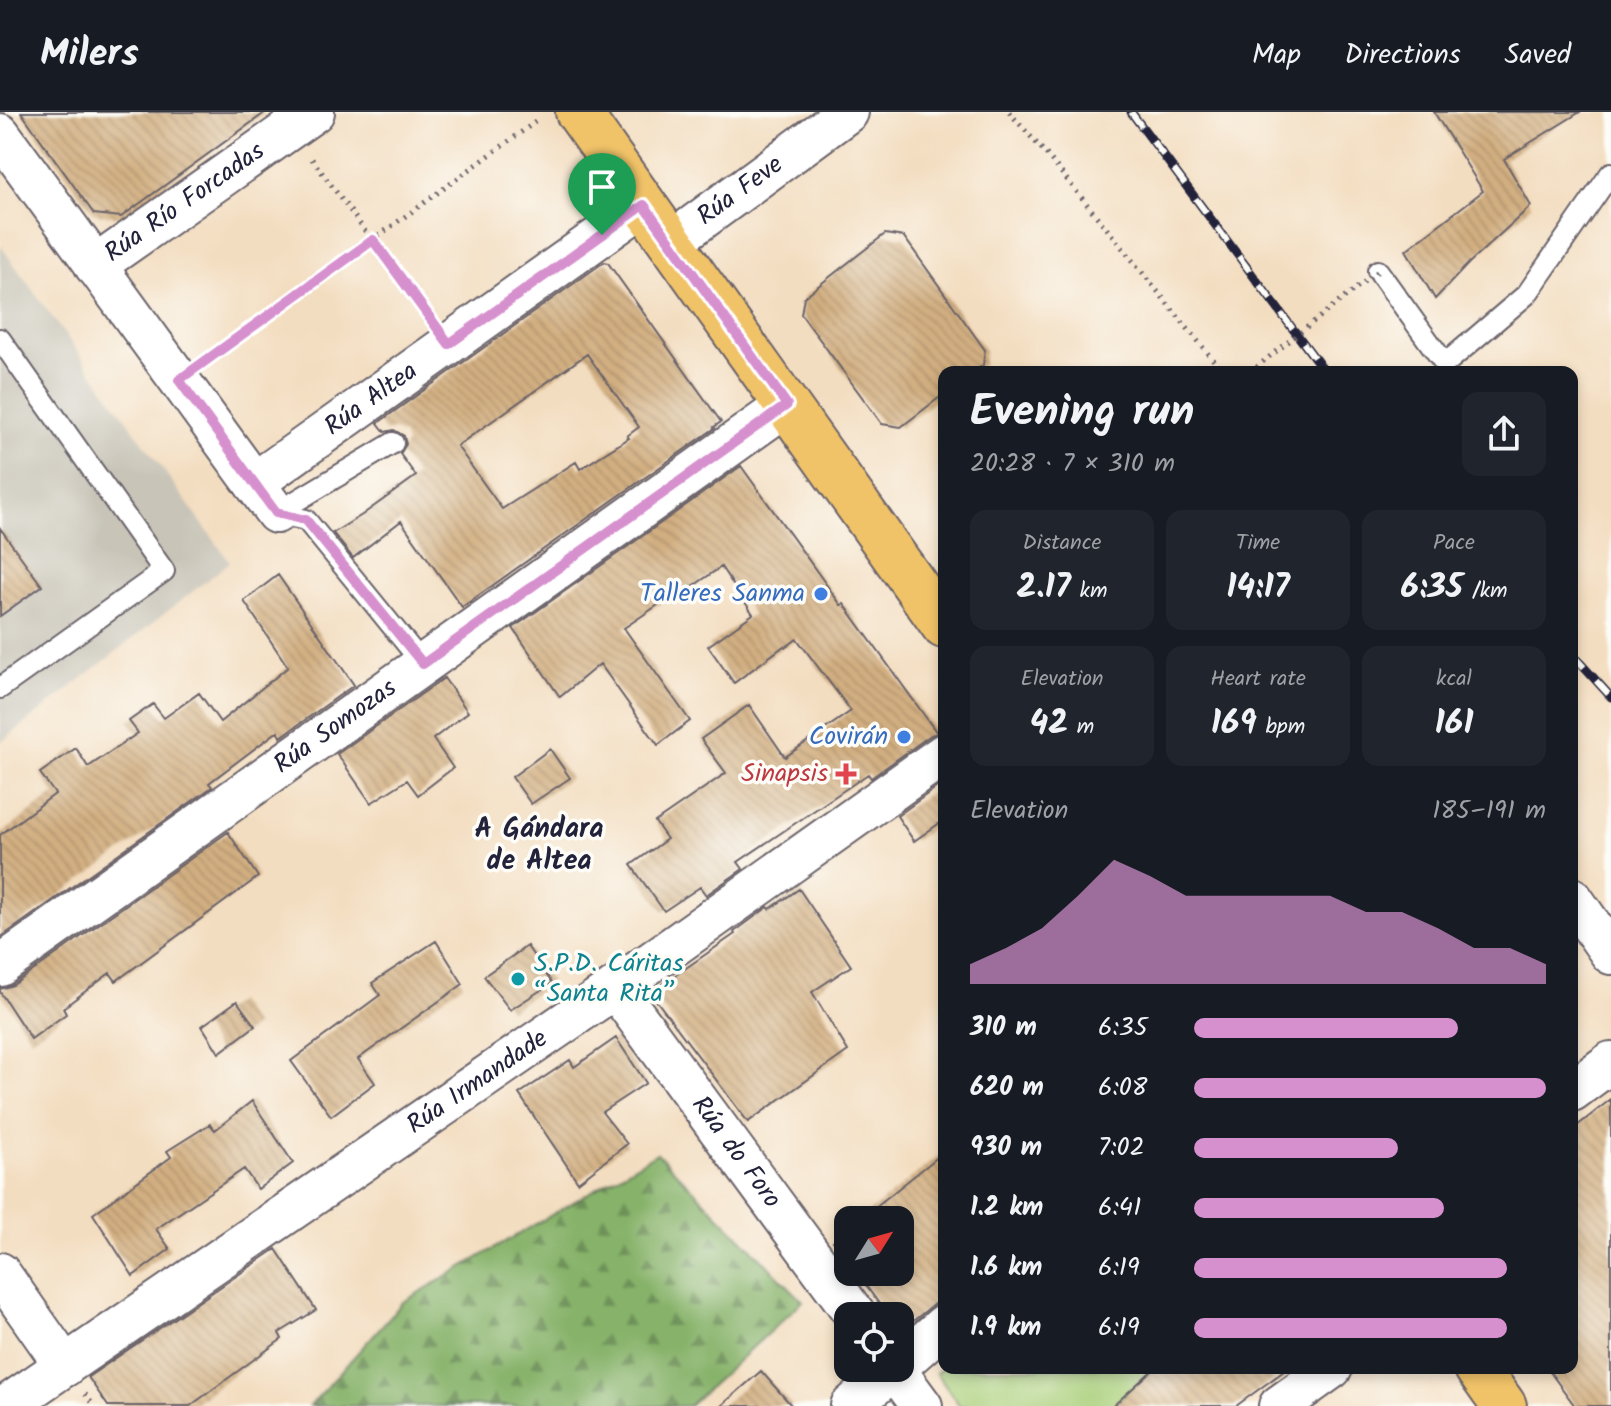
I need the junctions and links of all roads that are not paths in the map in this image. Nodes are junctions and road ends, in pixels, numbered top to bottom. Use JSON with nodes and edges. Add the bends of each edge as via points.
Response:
{"nodes":[{"id":1,"x":578,"y":112,"type":"edge"},
{"id":2,"x":848,"y":112,"type":"edge"},
{"id":3,"x":303,"y":120,"type":"edge"},
{"id":4,"x":0,"y":134,"type":"edge"},
{"id":5,"x":1611,"y":173,"type":"edge"},
{"id":6,"x":644,"y":205,"type":"junction"},
{"id":7,"x":671,"y":242,"type":"junction"},
{"id":8,"x":95,"y":266,"type":"junction"},
{"id":9,"x":1378,"y":271,"type":"road end"},
{"id":10,"x":0,"y":339,"type":"edge"},
{"id":11,"x":787,"y":405,"type":"junction"},
{"id":12,"x":393,"y":443,"type":"dead end"},
{"id":13,"x":265,"y":498,"type":"junction"},
{"id":14,"x":938,"y":618,"type":"edge"},
{"id":15,"x":423,"y":664,"type":"junction"},
{"id":16,"x":0,"y":688,"type":"edge"},
{"id":17,"x":938,"y":758,"type":"edge"},
{"id":18,"x":1578,"y":907,"type":"edge"},
{"id":19,"x":1611,"y":954,"type":"edge"},
{"id":20,"x":0,"y":966,"type":"edge"},
{"id":21,"x":615,"y":988,"type":"junction"},
{"id":22,"x":1611,"y":1062,"type":"edge"},
{"id":23,"x":1578,"y":1087,"type":"edge"},
{"id":24,"x":0,"y":1273,"type":"edge"},
{"id":25,"x":846,"y":1302,"type":"edge"},
{"id":26,"x":938,"y":1330,"type":"edge"},
{"id":27,"x":914,"y":1352,"type":"edge"},
{"id":28,"x":65,"y":1366,"type":"junction"},
{"id":29,"x":1324,"y":1374,"type":"edge"},
{"id":30,"x":1481,"y":1374,"type":"edge"},
{"id":31,"x":878,"y":1382,"type":"edge"},
{"id":32,"x":904,"y":1382,"type":"edge"},
{"id":33,"x":6,"y":1406,"type":"edge"},
{"id":34,"x":851,"y":1406,"type":"edge"},
{"id":35,"x":922,"y":1406,"type":"edge"},
{"id":36,"x":1279,"y":1406,"type":"edge"},
{"id":37,"x":1504,"y":1406,"type":"edge"}],
"edges":[{"from":1,"to":6,"type":"main road"},
{"from":2,"to":7,"type":"street","name":"Rúa Feve"},
{"from":3,"to":8,"type":"street","name":"Rúa Río Forcadas"},
{"from":4,"to":8,"type":"street"},
{"from":5,"to":9,"type":"lane","via":[[1527,294],[1445,364]]},
{"from":6,"to":7,"type":"main road"},
{"from":6,"to":13,"type":"street","name":"Rúa Altea","via":[[449,344]]},
{"from":7,"to":11,"type":"main road"},
{"from":8,"to":13,"type":"street"},
{"from":10,"to":16,"type":"lane","via":[[164,571]]},
{"from":11,"to":14,"type":"main road"},
{"from":11,"to":15,"type":"street","name":"Rúa Somozas"},
{"from":12,"to":13,"type":"lane"},
{"from":13,"to":15,"type":"lane","via":[[306,520]]},
{"from":15,"to":20,"type":"street","name":"Rúa Somozas"},
{"from":17,"to":21,"type":"street","name":"Rúa Irmandade"},
{"from":18,"to":19,"type":"street"},
{"from":21,"to":25,"type":"street","name":"Rúa do Foro"},
{"from":21,"to":28,"type":"street","name":"Rúa Irmandade"},
{"from":22,"to":23,"type":"street"},
{"from":24,"to":28,"type":"street"},
{"from":26,"to":27,"type":"street"},
{"from":28,"to":33,"type":"street","name":"Rúa Irmandade"},
{"from":29,"to":36,"type":"street"},
{"from":30,"to":37,"type":"main road"},
{"from":31,"to":34,"type":"street"},
{"from":32,"to":35,"type":"street"}]}
